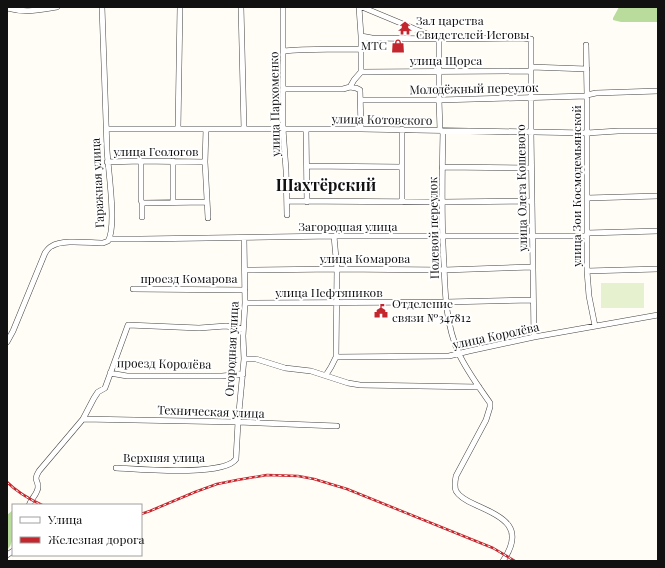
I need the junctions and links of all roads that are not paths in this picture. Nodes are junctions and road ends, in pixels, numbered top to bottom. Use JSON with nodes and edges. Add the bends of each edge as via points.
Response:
{"nodes":[{"id":1,"x":57,"y":7,"type":"edge"},
{"id":2,"x":102,"y":7,"type":"edge"},
{"id":3,"x":180,"y":7,"type":"edge"},
{"id":4,"x":241,"y":7,"type":"edge"},
{"id":5,"x":283,"y":7,"type":"edge"},
{"id":6,"x":359,"y":7,"type":"edge"},
{"id":7,"x":362,"y":7,"type":"edge"},
{"id":8,"x":7,"y":8,"type":"edge"},
{"id":9,"x":361,"y":36,"type":"junction"},
{"id":10,"x":439,"y":39,"type":"junction"},
{"id":11,"x":586,"y":45,"type":"dead end"},
{"id":12,"x":361,"y":49,"type":"junction"},
{"id":13,"x":284,"y":51,"type":"junction"},
{"id":14,"x":531,"y":69,"type":"junction"},
{"id":15,"x":587,"y":69,"type":"junction"},
{"id":16,"x":439,"y":71,"type":"junction"},
{"id":17,"x":361,"y":72,"type":"junction"},
{"id":18,"x":350,"y":87,"type":"junction"},
{"id":19,"x":284,"y":89,"type":"junction"},
{"id":20,"x":658,"y":91,"type":"edge"},
{"id":21,"x":587,"y":96,"type":"junction"},
{"id":22,"x":531,"y":98,"type":"junction"},
{"id":23,"x":361,"y":100,"type":"junction"},
{"id":24,"x":439,"y":100,"type":"junction"},
{"id":25,"x":178,"y":128,"type":"junction"},
{"id":26,"x":106,"y":129,"type":"junction"},
{"id":27,"x":206,"y":129,"type":"junction"},
{"id":28,"x":244,"y":129,"type":"junction"},
{"id":29,"x":284,"y":129,"type":"junction"},
{"id":30,"x":306,"y":129,"type":"junction"},
{"id":31,"x":361,"y":129,"type":"junction"},
{"id":32,"x":402,"y":130,"type":"junction"},
{"id":33,"x":441,"y":130,"type":"junction"},
{"id":34,"x":658,"y":131,"type":"edge"},
{"id":35,"x":530,"y":132,"type":"junction"},
{"id":36,"x":587,"y":133,"type":"junction"},
{"id":37,"x":141,"y":161,"type":"junction"},
{"id":38,"x":107,"y":162,"type":"junction"},
{"id":39,"x":173,"y":162,"type":"junction"},
{"id":40,"x":205,"y":162,"type":"junction"},
{"id":41,"x":307,"y":166,"type":"junction"},
{"id":42,"x":402,"y":167,"type":"junction"},
{"id":43,"x":442,"y":167,"type":"junction"},
{"id":44,"x":531,"y":168,"type":"junction"},
{"id":45,"x":658,"y":196,"type":"edge"},
{"id":46,"x":587,"y":198,"type":"junction"},
{"id":47,"x":532,"y":201,"type":"junction"},
{"id":48,"x":173,"y":202,"type":"junction"},
{"id":49,"x":207,"y":202,"type":"junction"},
{"id":50,"x":287,"y":202,"type":"junction"},
{"id":51,"x":307,"y":202,"type":"junction"},
{"id":52,"x":402,"y":202,"type":"junction"},
{"id":53,"x":442,"y":202,"type":"junction"},
{"id":54,"x":142,"y":203,"type":"junction"},
{"id":55,"x":287,"y":216,"type":"dead end"},
{"id":56,"x":142,"y":217,"type":"dead end"},
{"id":57,"x":208,"y":218,"type":"dead end"},
{"id":58,"x":658,"y":231,"type":"edge"},
{"id":59,"x":587,"y":234,"type":"junction"},
{"id":60,"x":334,"y":236,"type":"junction"},
{"id":61,"x":532,"y":236,"type":"junction"},
{"id":62,"x":442,"y":237,"type":"junction"},
{"id":63,"x":244,"y":238,"type":"junction"},
{"id":64,"x":109,"y":239,"type":"junction"},
{"id":65,"x":533,"y":267,"type":"junction"},
{"id":66,"x":336,"y":269,"type":"junction"},
{"id":67,"x":658,"y":269,"type":"edge"},
{"id":68,"x":245,"y":270,"type":"junction"},
{"id":69,"x":444,"y":270,"type":"junction"},
{"id":70,"x":587,"y":271,"type":"junction"},
{"id":71,"x":133,"y":289,"type":"dead end"},
{"id":72,"x":245,"y":290,"type":"junction"},
{"id":73,"x":533,"y":300,"type":"junction"},
{"id":74,"x":336,"y":302,"type":"junction"},
{"id":75,"x":446,"y":302,"type":"junction"},
{"id":76,"x":245,"y":303,"type":"junction"},
{"id":77,"x":658,"y":315,"type":"edge"},
{"id":78,"x":595,"y":326,"type":"junction"},
{"id":79,"x":243,"y":329,"type":"junction"},
{"id":80,"x":534,"y":337,"type":"junction"},
{"id":81,"x":7,"y":342,"type":"edge"},
{"id":82,"x":459,"y":353,"type":"junction"},
{"id":83,"x":336,"y":356,"type":"junction"},
{"id":84,"x":244,"y":359,"type":"junction"},
{"id":85,"x":110,"y":373,"type":"junction"},
{"id":86,"x":243,"y":374,"type":"junction"},
{"id":87,"x":326,"y":375,"type":"junction"},
{"id":88,"x":479,"y":387,"type":"junction"},
{"id":89,"x":83,"y":419,"type":"junction"},
{"id":90,"x":238,"y":422,"type":"junction"},
{"id":91,"x":337,"y":426,"type":"dead end"},
{"id":92,"x":234,"y":461,"type":"joint"},
{"id":93,"x":116,"y":468,"type":"dead end"},
{"id":94,"x":30,"y":504,"type":"edge"},
{"id":95,"x":503,"y":561,"type":"edge"}],
"edges":[{"from":1,"to":8,"type":"street","via":[[22,11]]},
{"from":2,"to":26,"type":"street","name":"Гаражная улица"},
{"from":3,"to":25,"type":"street"},
{"from":4,"to":28,"type":"street"},
{"from":5,"to":13,"type":"street","name":"улица Пархоменко"},
{"from":6,"to":9,"type":"street"},
{"from":7,"to":10,"type":"street"},
{"from":9,"to":10,"type":"street"},
{"from":9,"to":12,"type":"street"},
{"from":10,"to":14,"type":"street","name":"улица Олега Кошевого","via":[[531,39]]},
{"from":10,"to":16,"type":"street","name":"Полевой переулок"},
{"from":11,"to":15,"type":"street","name":"улица Зои Космодемьянской"},
{"from":12,"to":13,"type":"street"},
{"from":12,"to":17,"type":"street"},
{"from":13,"to":19,"type":"street","name":"улица Пархоменко"},
{"from":14,"to":15,"type":"street","name":"улица Щорса"},
{"from":14,"to":16,"type":"street","name":"улица Щорса"},
{"from":14,"to":22,"type":"street","name":"улица Олега Кошевого"},
{"from":15,"to":21,"type":"street","name":"улица Зои Космодемьянской"},
{"from":16,"to":17,"type":"street","name":"улица Щорса"},
{"from":16,"to":24,"type":"street","name":"Полевой переулок"},
{"from":17,"to":18,"type":"street"},
{"from":18,"to":19,"type":"street"},
{"from":18,"to":23,"type":"street","via":[[360,90]]},
{"from":19,"to":29,"type":"street","name":"улица Пархоменко"},
{"from":20,"to":21,"type":"street","name":"Молодёжный переулок","via":[[596,93]]},
{"from":21,"to":22,"type":"street","name":"Молодёжный переулок"},
{"from":21,"to":36,"type":"street","name":"улица Зои Космодемьянской"},
{"from":22,"to":24,"type":"street","name":"Молодёжный переулок"},
{"from":22,"to":35,"type":"street","name":"улица Олега Кошевого"},
{"from":23,"to":24,"type":"street","name":"Молодёжный переулок"},
{"from":23,"to":31,"type":"street"},
{"from":24,"to":33,"type":"street","name":"Полевой переулок"},
{"from":25,"to":26,"type":"street","name":"улица Котовского"},
{"from":25,"to":27,"type":"street","name":"улица Котовского"},
{"from":26,"to":38,"type":"street","name":"Гаражная улица"},
{"from":27,"to":28,"type":"street","name":"улица Котовского"},
{"from":27,"to":40,"type":"street"},
{"from":28,"to":29,"type":"street","name":"улица Котовского"},
{"from":29,"to":30,"type":"street","name":"улица Котовского"},
{"from":29,"to":50,"type":"street","name":"улица Пархоменко"},
{"from":30,"to":31,"type":"street","name":"улица Котовского"},
{"from":30,"to":41,"type":"street"},
{"from":31,"to":32,"type":"street","name":"улица Котовского"},
{"from":32,"to":33,"type":"street","name":"улица Котовского"},
{"from":32,"to":42,"type":"street"},
{"from":33,"to":35,"type":"street","name":"улица Котовского"},
{"from":33,"to":43,"type":"street","name":"Полевой переулок"},
{"from":34,"to":36,"type":"street","name":"улица Котовского"},
{"from":35,"to":36,"type":"street","name":"улица Котовского"},
{"from":35,"to":44,"type":"street","name":"улица Олега Кошевого"},
{"from":36,"to":46,"type":"street","name":"улица Зои Космодемьянской"},
{"from":37,"to":38,"type":"street","name":"улица Геологов"},
{"from":37,"to":39,"type":"street","name":"улица Геологов"},
{"from":37,"to":54,"type":"street"},
{"from":38,"to":64,"type":"street","name":"Гаражная улица","via":[[111,205]]},
{"from":39,"to":40,"type":"street","name":"улица Геологов"},
{"from":39,"to":48,"type":"street"},
{"from":40,"to":49,"type":"street"},
{"from":41,"to":42,"type":"street"},
{"from":41,"to":51,"type":"street"},
{"from":42,"to":52,"type":"street"},
{"from":43,"to":44,"type":"street"},
{"from":43,"to":53,"type":"street","name":"Полевой переулок"},
{"from":44,"to":47,"type":"street","name":"улица Олега Кошевого"},
{"from":45,"to":46,"type":"street"},
{"from":46,"to":59,"type":"street","name":"улица Зои Космодемьянской"},
{"from":47,"to":53,"type":"street"},
{"from":47,"to":61,"type":"street","name":"улица Олега Кошевого"},
{"from":48,"to":49,"type":"street"},
{"from":48,"to":54,"type":"street"},
{"from":49,"to":57,"type":"street"},
{"from":50,"to":51,"type":"street"},
{"from":50,"to":55,"type":"street","name":"улица Пархоменко"},
{"from":51,"to":52,"type":"street"},
{"from":52,"to":53,"type":"street"},
{"from":53,"to":62,"type":"street","name":"Полевой переулок"},
{"from":54,"to":56,"type":"street"},
{"from":58,"to":59,"type":"street","name":"Загородная улица"},
{"from":59,"to":61,"type":"street","name":"Загородная улица"},
{"from":59,"to":70,"type":"street","name":"улица Зои Космодемьянской"},
{"from":60,"to":62,"type":"street","name":"Загородная улица"},
{"from":60,"to":63,"type":"street","name":"Загородная улица"},
{"from":60,"to":66,"type":"street"},
{"from":61,"to":62,"type":"street","name":"Загородная улица"},
{"from":61,"to":65,"type":"street","name":"улица Олега Кошевого"},
{"from":62,"to":69,"type":"street","name":"Полевой переулок"},
{"from":63,"to":64,"type":"street","name":"Загородная улица"},
{"from":63,"to":68,"type":"street","name":"Огородная улица"},
{"from":64,"to":81,"type":"street","name":"Гаражная улица","via":[[103,243],[61,243],[45,252]]},
{"from":65,"to":69,"type":"street","name":"улица Комарова"},
{"from":65,"to":73,"type":"street","name":"улица Олега Кошевого"},
{"from":66,"to":68,"type":"street","name":"улица Комарова"},
{"from":66,"to":69,"type":"street","name":"улица Комарова"},
{"from":66,"to":74,"type":"street"},
{"from":67,"to":70,"type":"street"},
{"from":68,"to":72,"type":"street","name":"Огородная улица"},
{"from":69,"to":75,"type":"street","name":"Полевой переулок"},
{"from":70,"to":78,"type":"street","name":"улица Зои Космодемьянской"},
{"from":71,"to":72,"type":"street","name":"проезд Комарова"},
{"from":72,"to":76,"type":"street","name":"Огородная улица"},
{"from":73,"to":75,"type":"street","name":"улица Нефтяников"},
{"from":73,"to":80,"type":"street","name":"улица Олега Кошевого"},
{"from":74,"to":75,"type":"street","name":"улица Нефтяников"},
{"from":74,"to":76,"type":"street","name":"улица Нефтяников"},
{"from":74,"to":83,"type":"street"},
{"from":75,"to":82,"type":"street","name":"Полевой переулок","via":[[450,327]]},
{"from":76,"to":79,"type":"street","name":"Огородная улица"},
{"from":77,"to":78,"type":"street","name":"улица Королёва"},
{"from":78,"to":80,"type":"street","name":"улица Королёва"},
{"from":79,"to":84,"type":"street","name":"Огородная улица"},
{"from":79,"to":85,"type":"street","via":[[226,326],[199,328],[128,325]]},
{"from":80,"to":82,"type":"street","name":"улица Королёва"},
{"from":82,"to":83,"type":"street","name":"улица Королёва","via":[[445,356]]},
{"from":82,"to":88,"type":"street","name":"Полевой переулок"},
{"from":83,"to":87,"type":"street"},
{"from":84,"to":86,"type":"street","name":"Огородная улица"},
{"from":84,"to":87,"type":"street","via":[[256,359],[285,368]]},
{"from":85,"to":86,"type":"street","name":"проезд Королёва","via":[[127,376]]},
{"from":85,"to":89,"type":"street","via":[[105,388],[98,392]]},
{"from":86,"to":90,"type":"street","name":"Огородная улица"},
{"from":87,"to":88,"type":"street","via":[[360,385]]},
{"from":88,"to":95,"type":"street","name":"Полевой переулок","via":[[490,403],[489,412],[459,469],[455,486],[460,496],[500,517],[512,530],[513,538]]},
{"from":89,"to":90,"type":"street","name":"Техническая улица"},
{"from":89,"to":94,"type":"street","via":[[39,471],[36,476],[37,492]]},
{"from":90,"to":91,"type":"street","name":"Техническая улица"},
{"from":90,"to":92,"type":"street","name":"Огородная улица","via":[[237,455]]},
{"from":92,"to":93,"type":"street","name":"Верхняя улица","via":[[226,465],[188,471]]}]}
